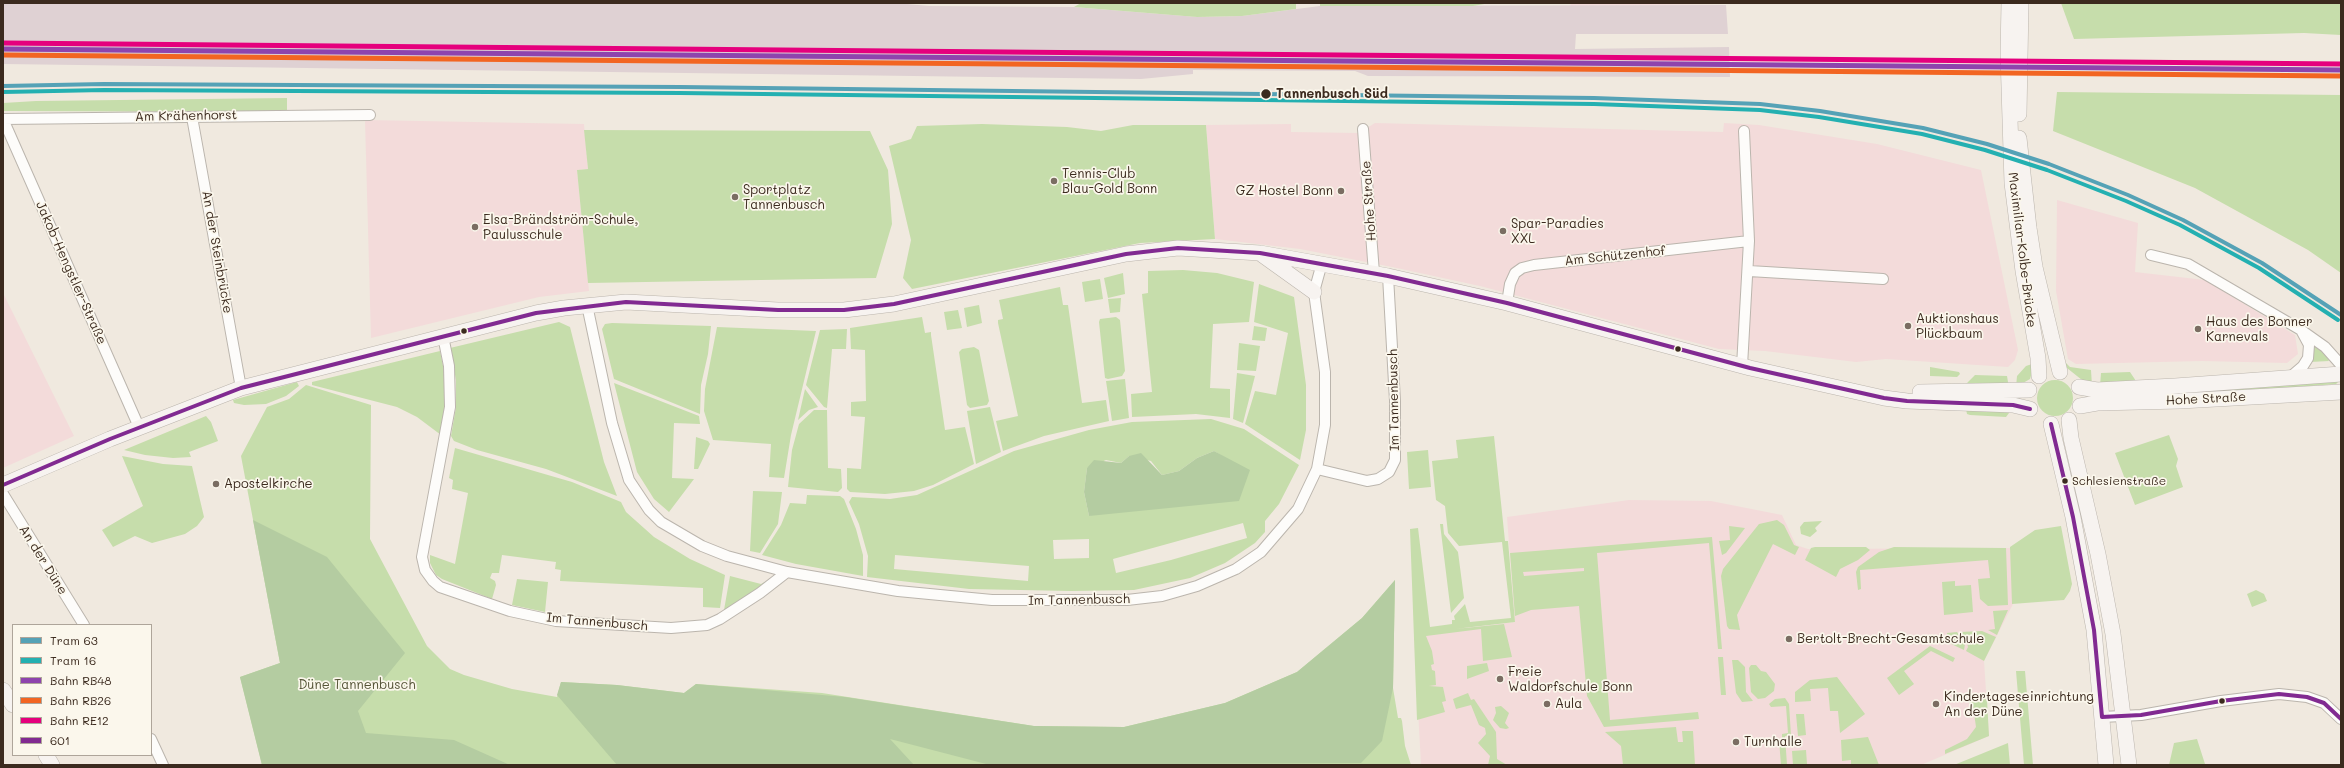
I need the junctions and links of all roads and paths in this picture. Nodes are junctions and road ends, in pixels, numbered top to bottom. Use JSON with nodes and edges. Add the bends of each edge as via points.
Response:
{"nodes":[{"id":1,"x":2009,"y":3,"type":"edge"},
{"id":2,"x":2021,"y":3,"type":"edge"},
{"id":3,"x":370,"y":115,"type":"dead end"},
{"id":4,"x":192,"y":116,"type":"junction"},
{"id":5,"x":3,"y":119,"type":"edge"},
{"id":6,"x":1363,"y":129,"type":"dead end"},
{"id":7,"x":1744,"y":131,"type":"dead end"},
{"id":8,"x":2018,"y":183,"type":"junction"},
{"id":9,"x":1749,"y":242,"type":"junction"},
{"id":10,"x":1260,"y":253,"type":"junction"},
{"id":11,"x":2151,"y":255,"type":"dead end"},
{"id":12,"x":1322,"y":263,"type":"junction"},
{"id":13,"x":1748,"y":270,"type":"junction"},
{"id":14,"x":1381,"y":274,"type":"junction"},
{"id":15,"x":1883,"y":279,"type":"dead end"},
{"id":16,"x":1314,"y":292,"type":"junction"},
{"id":17,"x":1507,"y":303,"type":"junction"},
{"id":18,"x":587,"y":305,"type":"junction"},
{"id":19,"x":2301,"y":330,"type":"junction"},
{"id":20,"x":443,"y":336,"type":"junction"},
{"id":21,"x":2341,"y":365,"type":"edge"},
{"id":22,"x":1742,"y":366,"type":"junction"},
{"id":23,"x":2060,"y":372,"type":"junction"},
{"id":24,"x":2341,"y":374,"type":"edge"},
{"id":25,"x":2039,"y":376,"type":"junction"},
{"id":26,"x":2289,"y":378,"type":"junction"},
{"id":27,"x":241,"y":388,"type":"junction"},
{"id":28,"x":2079,"y":388,"type":"junction"},
{"id":29,"x":1840,"y":389,"type":"junction"},
{"id":30,"x":2029,"y":390,"type":"junction"},
{"id":31,"x":2338,"y":391,"type":"edge"},
{"id":32,"x":2080,"y":406,"type":"junction"},
{"id":33,"x":2030,"y":409,"type":"junction"},
{"id":34,"x":2069,"y":420,"type":"junction"},
{"id":35,"x":2051,"y":424,"type":"junction"},
{"id":36,"x":139,"y":427,"type":"junction"},
{"id":37,"x":1317,"y":469,"type":"junction"},
{"id":38,"x":3,"y":485,"type":"edge"},
{"id":39,"x":3,"y":494,"type":"edge"},
{"id":40,"x":787,"y":572,"type":"junction"},
{"id":41,"x":83,"y":624,"type":"edge"},
{"id":42,"x":3,"y":690,"type":"edge"},
{"id":43,"x":12,"y":704,"type":"edge"},
{"id":44,"x":2124,"y":714,"type":"junction"},
{"id":45,"x":2102,"y":717,"type":"junction"},
{"id":46,"x":2341,"y":719,"type":"edge"},
{"id":47,"x":152,"y":740,"type":"edge"},
{"id":48,"x":47,"y":756,"type":"edge"},
{"id":49,"x":52,"y":765,"type":"edge"},
{"id":50,"x":163,"y":765,"type":"edge"},
{"id":51,"x":2106,"y":765,"type":"edge"},
{"id":52,"x":2129,"y":765,"type":"edge"}],
"edges":[{"from":1,"to":8,"type":"street","name":"Maximilian-Kolbe-Brücke","via":[[2008,55]]},
{"from":2,"to":8,"type":"street","name":"Maximilian-Kolbe-Brücke"},
{"from":3,"to":4,"type":"street","name":"Am Krähenhorst"},
{"from":4,"to":5,"type":"street","name":"Am Krähenhorst"},
{"from":4,"to":27,"type":"street","name":"An der Steinbrücke"},
{"from":5,"to":36,"type":"street","name":"Jakob-Hengstler-Straße"},
{"from":6,"to":14,"type":"street","name":"Hohe Straße"},
{"from":7,"to":9,"type":"street"},
{"from":8,"to":23,"type":"street","name":"Maximilian-Kolbe-Brücke"},
{"from":8,"to":25,"type":"street","name":"Maximilian-Kolbe-Brücke","via":[[2023,271]]},
{"from":9,"to":13,"type":"street"},
{"from":9,"to":17,"type":"street","name":"Am Schützenhof","via":[[1522,268],[1515,273]]},
{"from":10,"to":12,"type":"street"},
{"from":10,"to":16,"type":"street"},
{"from":10,"to":18,"type":"street","via":[[1153,250],[1100,259],[894,304],[844,310],[778,310],[626,302]]},
{"from":11,"to":19,"type":"street","via":[[2188,264]]},
{"from":12,"to":14,"type":"street"},
{"from":12,"to":16,"type":"street","name":"Im Tannenbusch"},
{"from":13,"to":15,"type":"street"},
{"from":13,"to":22,"type":"street"},
{"from":14,"to":17,"type":"street"},
{"from":14,"to":37,"type":"street","name":"Im Tannenbusch","via":[[1395,401],[1395,460],[1389,472],[1378,479],[1367,481]]},
{"from":16,"to":37,"type":"street","name":"Im Tannenbusch","via":[[1327,395],[1323,443]]},
{"from":17,"to":22,"type":"street"},
{"from":18,"to":20,"type":"street","via":[[536,313]]},
{"from":18,"to":40,"type":"street","name":"Im Tannenbusch","via":[[623,463],[629,480],[648,510],[661,522],[702,546],[727,556]]},
{"from":19,"to":21,"type":"street","via":[[2325,347]]},
{"from":19,"to":26,"type":"street","via":[[2309,345],[2309,352],[2303,366]]},
{"from":20,"to":27,"type":"street"},
{"from":20,"to":40,"type":"street","name":"Im Tannenbusch","via":[[449,366],[450,407],[422,557],[425,570],[432,581],[440,587],[510,611],[556,621],[671,628],[707,625],[720,619]]},
{"from":22,"to":29,"type":"street"},
{"from":23,"to":25,"type":"street","via":[[2053,371]]},
{"from":23,"to":28,"type":"street","via":[[2072,377]]},
{"from":24,"to":26,"type":"street","name":"Hohe Straße"},
{"from":25,"to":30,"type":"street"},
{"from":26,"to":28,"type":"street","name":"Hohe Straße","via":[[2096,390]]},
{"from":27,"to":36,"type":"street"},
{"from":28,"to":32,"type":"street"},
{"from":29,"to":30,"type":"street","via":[[1937,392]]},
{"from":29,"to":33,"type":"street","via":[[1907,401]]},
{"from":30,"to":33,"type":"street"},
{"from":31,"to":32,"type":"street","name":"Hohe Straße","via":[[2180,401],[2097,403]]},
{"from":32,"to":34,"type":"street"},
{"from":33,"to":35,"type":"street","via":[[2038,419]]},
{"from":34,"to":35,"type":"street"},
{"from":34,"to":44,"type":"street","via":[[2113,634]]},
{"from":35,"to":45,"type":"street","via":[[2073,517],[2094,630]]},
{"from":36,"to":38,"type":"street"},
{"from":37,"to":40,"type":"street","name":"Im Tannenbusch","via":[[1298,509],[1261,552],[1225,574],[1197,586],[1162,596],[1073,602],[946,597],[863,586]]},
{"from":39,"to":41,"type":"street","name":"An der Düne"},
{"from":42,"to":43,"type":"street"},
{"from":44,"to":45,"type":"street"},
{"from":44,"to":46,"type":"street","via":[[2141,715],[2263,695],[2286,694],[2324,703]]},
{"from":44,"to":52,"type":"street"},
{"from":45,"to":51,"type":"street"},
{"from":47,"to":50,"type":"street"},
{"from":48,"to":49,"type":"street"}]}
